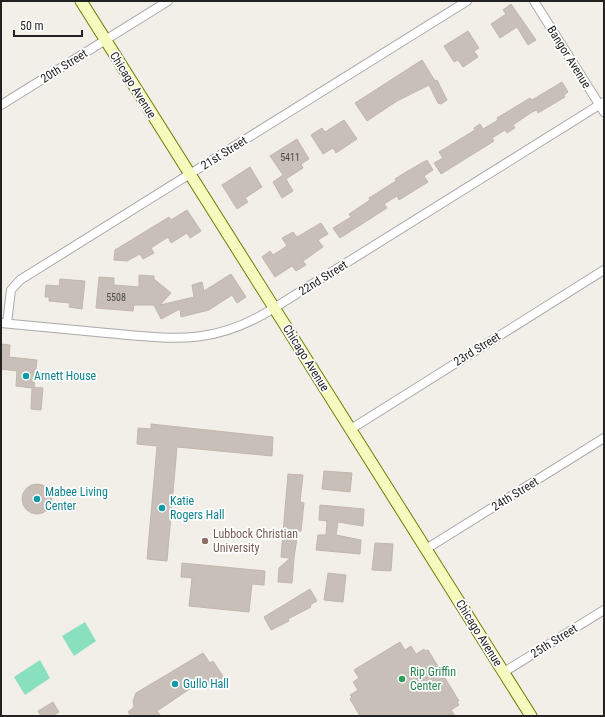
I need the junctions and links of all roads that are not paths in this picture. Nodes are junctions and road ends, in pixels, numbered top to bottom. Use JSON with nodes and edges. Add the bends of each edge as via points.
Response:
{"nodes":[{"id":1,"x":81,"y":1,"type":"edge"},
{"id":2,"x":168,"y":1,"type":"edge"},
{"id":3,"x":467,"y":1,"type":"edge"},
{"id":4,"x":534,"y":1,"type":"edge"},
{"id":5,"x":105,"y":40,"type":"junction"},
{"id":6,"x":602,"y":103,"type":"edge"},
{"id":7,"x":1,"y":105,"type":"edge"},
{"id":8,"x":604,"y":112,"type":"edge"},
{"id":9,"x":189,"y":175,"type":"junction"},
{"id":10,"x":604,"y":270,"type":"edge"},
{"id":11,"x":274,"y":308,"type":"junction"},
{"id":12,"x":4,"y":323,"type":"edge"},
{"id":13,"x":351,"y":429,"type":"junction"},
{"id":14,"x":604,"y":438,"type":"edge"},
{"id":15,"x":426,"y":549,"type":"junction"},
{"id":16,"x":604,"y":610,"type":"edge"},
{"id":17,"x":504,"y":672,"type":"junction"},
{"id":18,"x":531,"y":716,"type":"edge"}],
"edges":[{"from":1,"to":5,"type":"street","name":"Chicago Avenue"},
{"from":2,"to":5,"type":"street","name":"20th Street"},
{"from":3,"to":9,"type":"street","name":"21st Street"},
{"from":4,"to":6,"type":"street","name":"Bangor Avenue"},
{"from":5,"to":7,"type":"street","name":"20th Street"},
{"from":5,"to":9,"type":"street","name":"Chicago Avenue"},
{"from":6,"to":8,"type":"street","name":"Bangor Avenue"},
{"from":6,"to":11,"type":"street","name":"22nd Street"},
{"from":9,"to":11,"type":"street","name":"Chicago Avenue"},
{"from":9,"to":12,"type":"street","name":"21st Street","via":[[20,280],[11,290]]},
{"from":10,"to":13,"type":"street","name":"23rd Street"},
{"from":11,"to":12,"type":"street","name":"22nd Street","via":[[235,329],[186,339]]},
{"from":11,"to":13,"type":"street","name":"Chicago Avenue"},
{"from":13,"to":15,"type":"street","name":"Chicago Avenue"},
{"from":14,"to":15,"type":"street","name":"24th Street"},
{"from":15,"to":17,"type":"street","name":"Chicago Avenue"},
{"from":16,"to":17,"type":"street","name":"25th Street"},
{"from":17,"to":18,"type":"street","name":"Chicago Avenue"}]}
